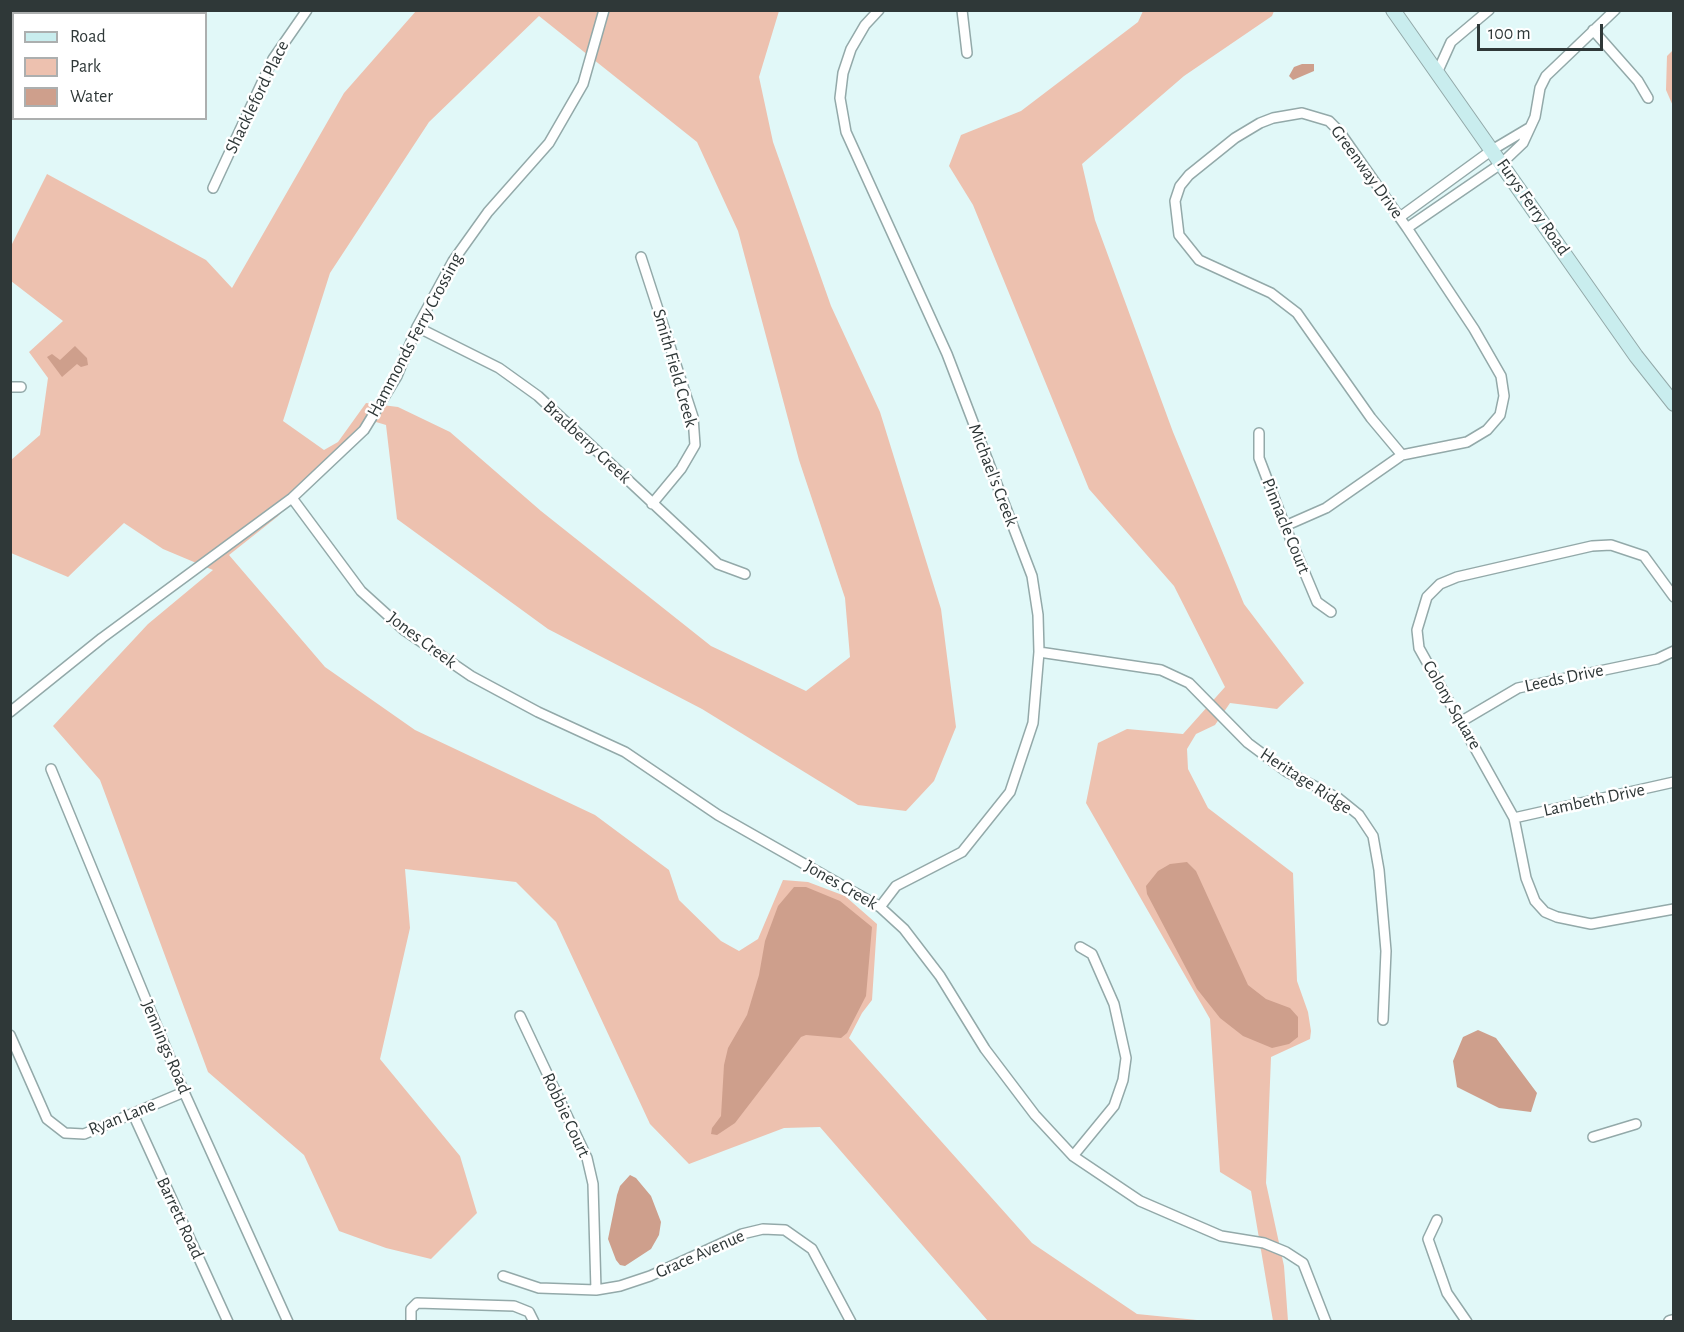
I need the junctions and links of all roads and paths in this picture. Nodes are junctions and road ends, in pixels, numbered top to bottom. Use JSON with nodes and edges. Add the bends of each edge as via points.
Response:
{"nodes":[{"id":1,"x":307,"y":10,"type":"edge"},
{"id":2,"x":604,"y":10,"type":"edge"},
{"id":3,"x":879,"y":10,"type":"edge"},
{"id":4,"x":962,"y":10,"type":"edge"},
{"id":5,"x":1393,"y":10,"type":"edge"},
{"id":6,"x":1489,"y":10,"type":"edge"},
{"id":7,"x":1615,"y":10,"type":"edge"},
{"id":8,"x":1593,"y":30,"type":"junction"},
{"id":9,"x":967,"y":53,"type":"dead end"},
{"id":10,"x":1437,"y":73,"type":"junction"},
{"id":11,"x":1648,"y":98,"type":"dead end"},
{"id":12,"x":1530,"y":128,"type":"junction"},
{"id":13,"x":1492,"y":150,"type":"junction"},
{"id":14,"x":1502,"y":163,"type":"junction"},
{"id":15,"x":213,"y":188,"type":"dead end"},
{"id":16,"x":1400,"y":217,"type":"junction"},
{"id":17,"x":1407,"y":228,"type":"junction"},
{"id":18,"x":641,"y":257,"type":"dead end"},
{"id":19,"x":417,"y":327,"type":"junction"},
{"id":20,"x":10,"y":387,"type":"edge"},
{"id":21,"x":21,"y":387,"type":"dead end"},
{"id":22,"x":1674,"y":404,"type":"edge"},
{"id":23,"x":1259,"y":433,"type":"dead end"},
{"id":24,"x":1402,"y":455,"type":"junction"},
{"id":25,"x":292,"y":498,"type":"junction"},
{"id":26,"x":652,"y":504,"type":"junction"},
{"id":27,"x":1285,"y":526,"type":"junction"},
{"id":28,"x":745,"y":574,"type":"dead end"},
{"id":29,"x":1674,"y":597,"type":"edge"},
{"id":30,"x":1331,"y":612,"type":"dead end"},
{"id":31,"x":1674,"y":651,"type":"edge"},
{"id":32,"x":1039,"y":652,"type":"junction"},
{"id":33,"x":12,"y":708,"type":"edge"},
{"id":34,"x":1462,"y":721,"type":"junction"},
{"id":35,"x":51,"y":769,"type":"dead end"},
{"id":36,"x":1674,"y":782,"type":"edge"},
{"id":37,"x":1514,"y":818,"type":"junction"},
{"id":38,"x":880,"y":907,"type":"junction"},
{"id":39,"x":1674,"y":909,"type":"edge"},
{"id":40,"x":1080,"y":946,"type":"dead end"},
{"id":41,"x":520,"y":1016,"type":"dead end"},
{"id":42,"x":1383,"y":1020,"type":"dead end"},
{"id":43,"x":10,"y":1035,"type":"edge"},
{"id":44,"x":184,"y":1092,"type":"junction"},
{"id":45,"x":133,"y":1114,"type":"junction"},
{"id":46,"x":1636,"y":1124,"type":"dead end"},
{"id":47,"x":1593,"y":1137,"type":"dead end"},
{"id":48,"x":1073,"y":1156,"type":"junction"},
{"id":49,"x":1437,"y":1220,"type":"dead end"},
{"id":50,"x":503,"y":1276,"type":"dead end"},
{"id":51,"x":596,"y":1290,"type":"junction"},
{"id":52,"x":228,"y":1322,"type":"edge"},
{"id":53,"x":288,"y":1322,"type":"edge"},
{"id":54,"x":411,"y":1322,"type":"edge"},
{"id":55,"x":534,"y":1322,"type":"edge"},
{"id":56,"x":851,"y":1322,"type":"edge"},
{"id":57,"x":1326,"y":1322,"type":"edge"},
{"id":58,"x":1467,"y":1322,"type":"edge"}],
"edges":[{"from":1,"to":15,"type":"street","name":"Shackleford Place","via":[[273,59]]},
{"from":2,"to":19,"type":"street","name":"Hammonds Ferry Crossing","via":[[583,84],[549,143],[488,212],[453,261]]},
{"from":3,"to":32,"type":"street","name":"Michael's Creek","via":[[851,49],[843,73],[840,98],[846,132],[947,354],[1032,576]]},
{"from":4,"to":9,"type":"street"},
{"from":5,"to":10,"type":"main road","name":"Furys Ferry Road"},
{"from":6,"to":10,"type":"street","via":[[1451,42]]},
{"from":7,"to":8,"type":"street"},
{"from":8,"to":11,"type":"street"},
{"from":8,"to":12,"type":"street","via":[[1546,76]]},
{"from":10,"to":13,"type":"main road","name":"Furys Ferry Road"},
{"from":12,"to":13,"type":"street"},
{"from":12,"to":14,"type":"street","via":[[1523,143]]},
{"from":13,"to":14,"type":"main road","name":"Furys Ferry Road"},
{"from":13,"to":16,"type":"street"},
{"from":14,"to":17,"type":"street"},
{"from":14,"to":22,"type":"main road","name":"Furys Ferry Road","via":[[1636,356]]},
{"from":16,"to":17,"type":"street","name":"Greenway Drive"},
{"from":16,"to":24,"type":"street","name":"Greenway Drive","via":[[1339,131],[1329,121],[1302,113],[1273,118],[1235,138],[1189,175],[1175,201],[1179,235],[1188,249],[1199,260],[1271,293],[1297,314]]},
{"from":17,"to":24,"type":"street","name":"Greenway Drive","via":[[1496,366],[1504,396],[1500,415],[1487,430],[1467,442]]},
{"from":18,"to":26,"type":"street","name":"Smith Field Creek","via":[[693,417],[695,445]]},
{"from":19,"to":25,"type":"street","name":"Hammonds Ferry Crossing","via":[[397,376],[364,430]]},
{"from":19,"to":26,"type":"street","name":"Bradberry Creek","via":[[499,368],[538,396]]},
{"from":20,"to":21,"type":"street"},
{"from":23,"to":27,"type":"street","name":"Pinnacle Court","via":[[1259,458]]},
{"from":24,"to":27,"type":"street","name":"Greenway Drive","via":[[1326,508]]},
{"from":25,"to":33,"type":"street","name":"Hammonds Ferry Crossing"},
{"from":25,"to":38,"type":"street","name":"Jones Creek","via":[[361,591],[404,630],[471,676],[625,752],[718,815]]},
{"from":26,"to":28,"type":"street","name":"Bradberry Creek","via":[[718,564]]},
{"from":27,"to":30,"type":"street","name":"Pinnacle Court","via":[[1317,602]]},
{"from":29,"to":34,"type":"street","name":"Colony Square","via":[[1644,556],[1611,545],[1592,546],[1440,584],[1427,597],[1420,614],[1419,648]]},
{"from":31,"to":34,"type":"street","name":"Leeds Drive","via":[[1657,659],[1518,688]]},
{"from":32,"to":38,"type":"street","name":"Michael's Creek","via":[[1033,723],[1010,792],[962,852],[896,886]]},
{"from":32,"to":42,"type":"street","name":"Heritage Ridge","via":[[1161,670],[1189,683],[1248,743],[1287,772],[1338,798],[1359,815],[1372,836],[1379,870],[1386,951]]},
{"from":34,"to":37,"type":"street","name":"Colony Square"},
{"from":35,"to":44,"type":"street","name":"Jennings Road"},
{"from":36,"to":37,"type":"street","name":"Lambeth Drive"},
{"from":37,"to":39,"type":"street","name":"Colony Square","via":[[1526,878],[1535,901],[1545,912],[1591,924]]},
{"from":38,"to":48,"type":"street","name":"Jones Creek","via":[[904,929],[940,976],[992,1058],[1035,1115]]},
{"from":40,"to":48,"type":"street","via":[[1092,954],[1114,1004],[1126,1058],[1114,1106]]},
{"from":41,"to":51,"type":"street","name":"Robbie Court","via":[[587,1158],[593,1184]]},
{"from":43,"to":45,"type":"street","name":"Ryan Lane","via":[[47,1119],[65,1133],[84,1134]]},
{"from":44,"to":45,"type":"street","name":"Ryan Lane"},
{"from":44,"to":53,"type":"street","name":"Jennings Road"},
{"from":45,"to":52,"type":"street","name":"Barrett Road"},
{"from":46,"to":47,"type":"street"},
{"from":48,"to":57,"type":"street","name":"Jones Creek","via":[[1140,1201],[1221,1236],[1264,1243],[1303,1263]]},
{"from":49,"to":58,"type":"street","via":[[1428,1239],[1447,1293]]},
{"from":50,"to":51,"type":"street","name":"Grace Avenue","via":[[539,1288]]},
{"from":51,"to":56,"type":"street","name":"Grace Avenue","via":[[650,1276],[742,1234],[763,1229],[785,1230],[812,1250]]},
{"from":54,"to":55,"type":"street","via":[[411,1309],[417,1303],[514,1306],[529,1312]]}]}
